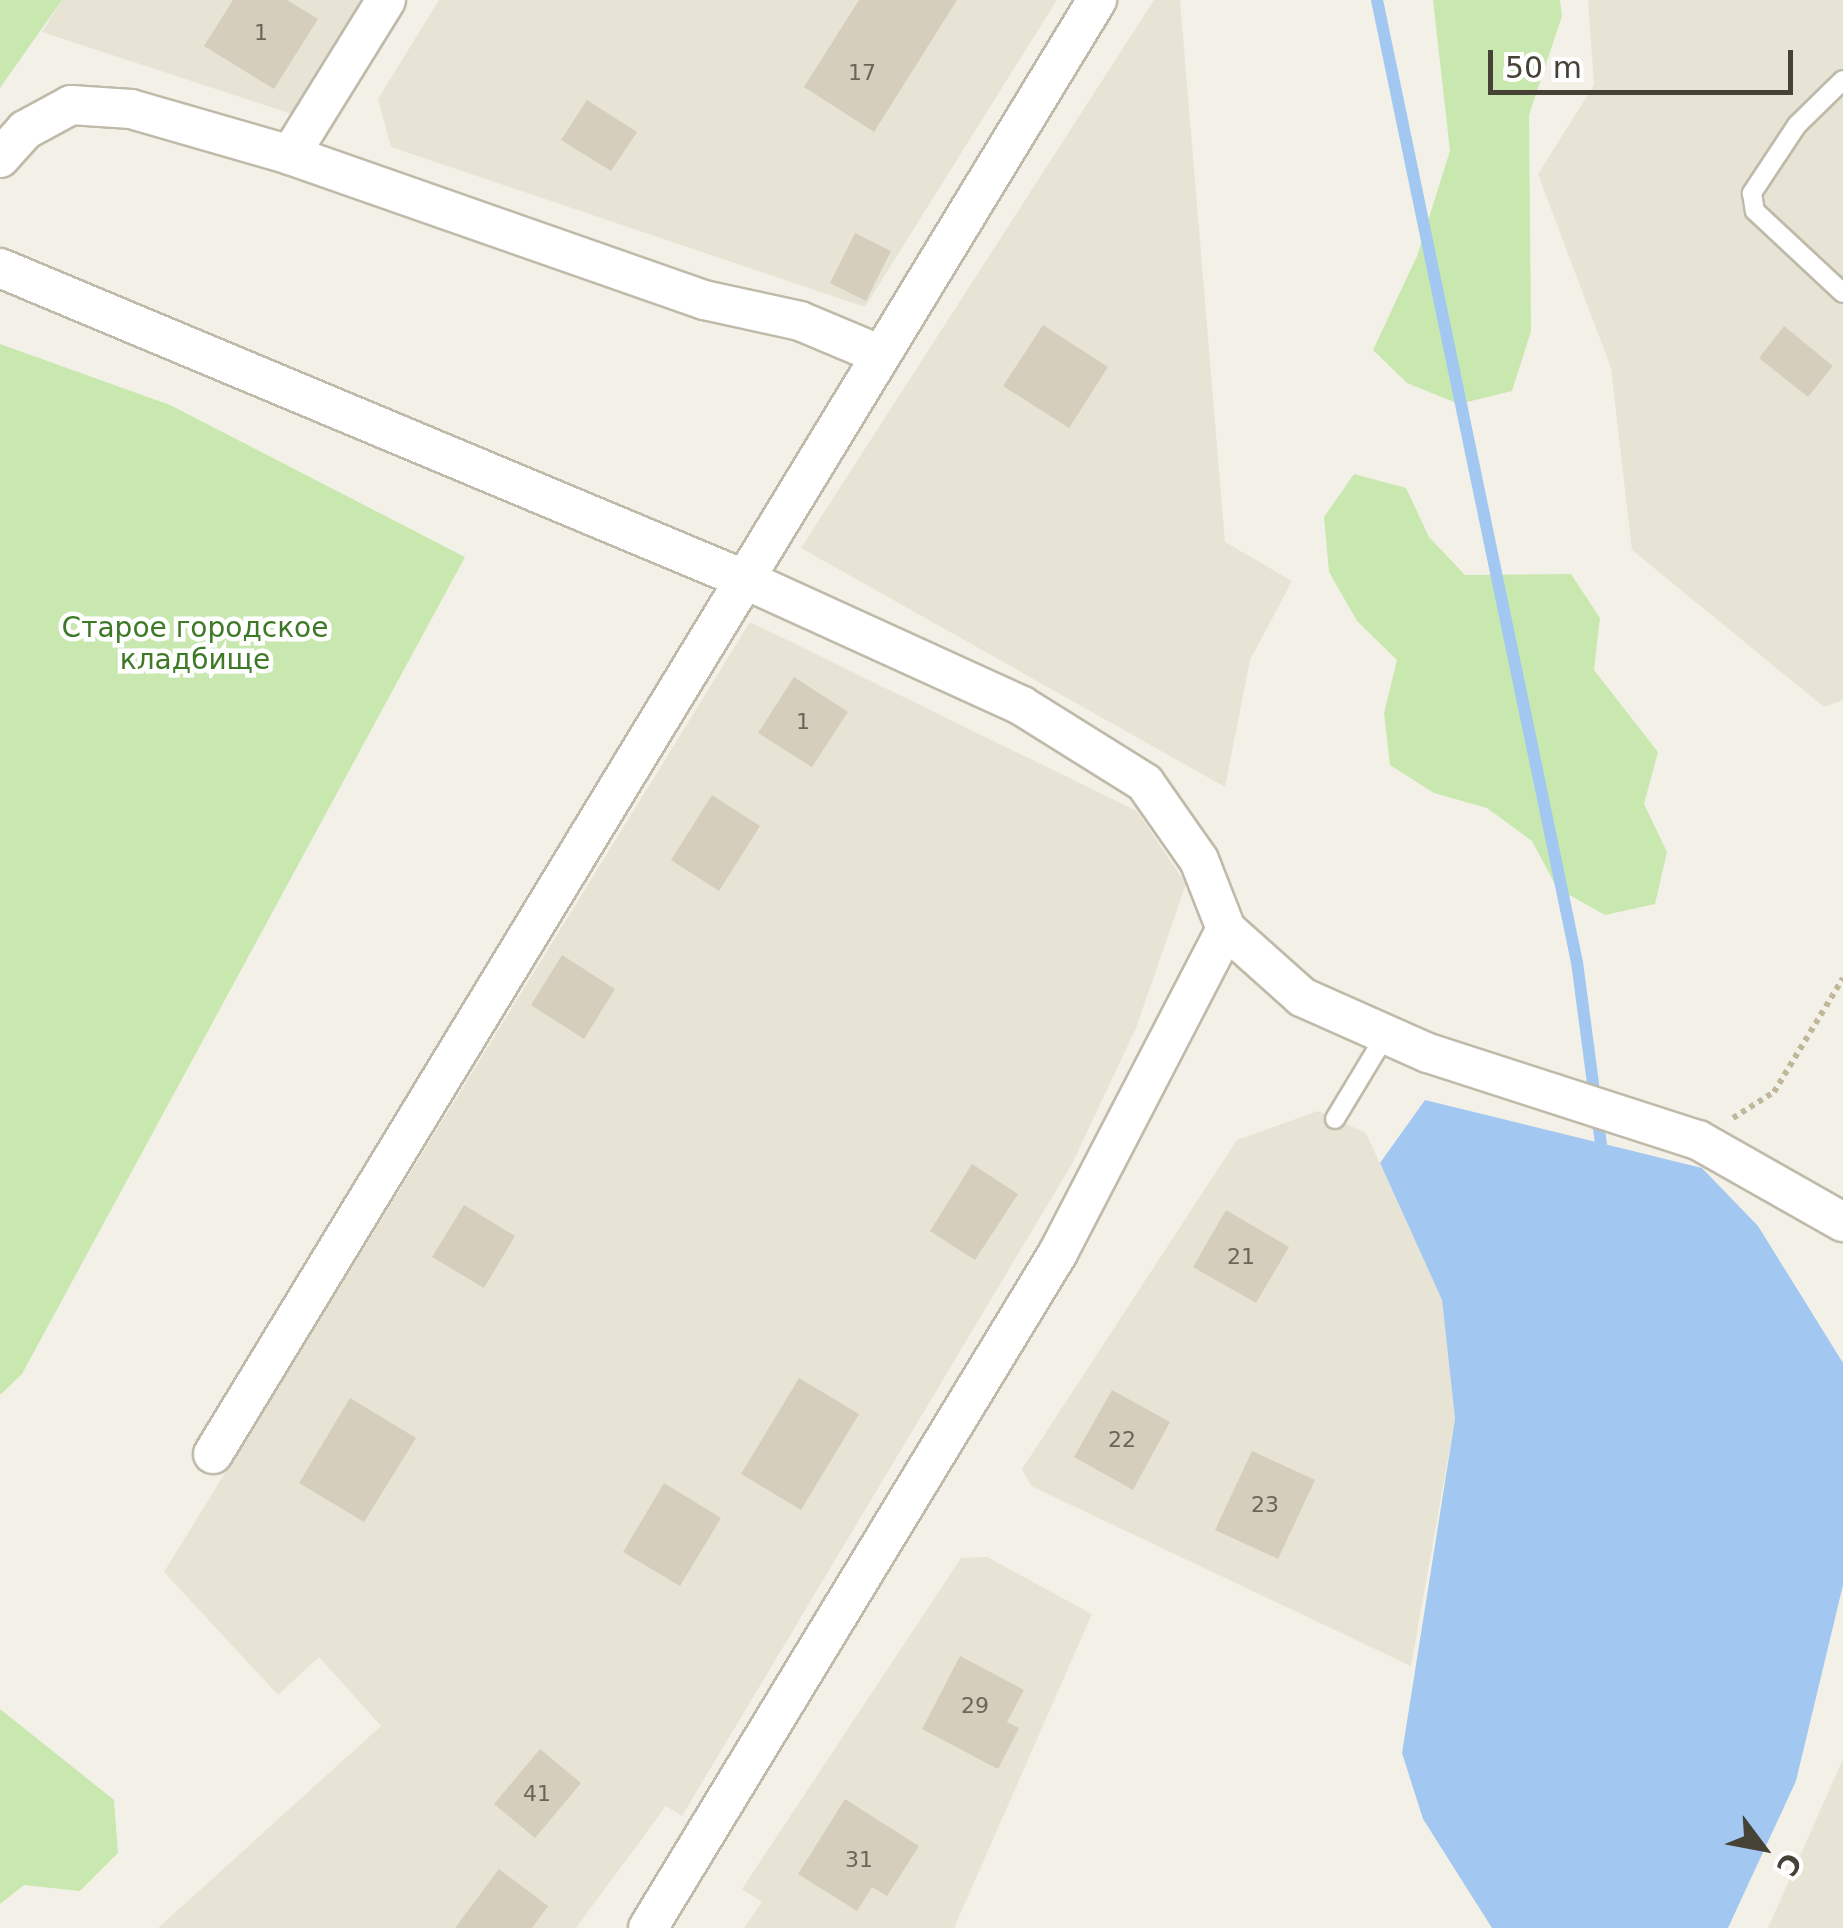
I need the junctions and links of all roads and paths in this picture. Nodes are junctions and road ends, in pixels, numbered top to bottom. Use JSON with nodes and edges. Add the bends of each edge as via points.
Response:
{"nodes":[{"id":1,"x":386,"y":0,"type":"edge"},
{"id":2,"x":1097,"y":0,"type":"edge"},
{"id":3,"x":1843,"y":80,"type":"edge"},
{"id":4,"x":290,"y":155,"type":"junction"},
{"id":5,"x":0,"y":158,"type":"edge"},
{"id":6,"x":0,"y":268,"type":"edge"},
{"id":7,"x":1843,"y":293,"type":"edge"},
{"id":8,"x":876,"y":353,"type":"junction"},
{"id":9,"x":746,"y":580,"type":"junction"},
{"id":10,"x":1226,"y":929,"type":"junction"},
{"id":11,"x":1843,"y":978,"type":"edge"},
{"id":12,"x":1385,"y":1036,"type":"junction"},
{"id":13,"x":1335,"y":1119,"type":"dead end"},
{"id":14,"x":1698,"y":1140,"type":"junction"},
{"id":15,"x":1843,"y":1222,"type":"edge"},
{"id":16,"x":212,"y":1454,"type":"dead end"},
{"id":17,"x":648,"y":1928,"type":"edge"}],
"edges":[{"from":1,"to":4,"type":"street"},
{"from":2,"to":8,"type":"street"},
{"from":3,"to":7,"type":"lane","via":[[1797,125],[1752,193],[1755,210]]},
{"from":4,"to":5,"type":"street","via":[[131,109],[71,105],[25,130]]},
{"from":4,"to":8,"type":"street","via":[[704,300],[800,320]]},
{"from":6,"to":9,"type":"street"},
{"from":8,"to":9,"type":"street"},
{"from":9,"to":10,"type":"street","via":[[1022,706],[1146,783],[1200,860]]},
{"from":9,"to":16,"type":"street"},
{"from":10,"to":12,"type":"street","via":[[1302,997]]},
{"from":10,"to":17,"type":"street","via":[[1058,1253]]},
{"from":11,"to":14,"type":"path","via":[[1774,1092]]},
{"from":12,"to":13,"type":"lane"},
{"from":12,"to":14,"type":"street"},
{"from":14,"to":15,"type":"street"}]}
